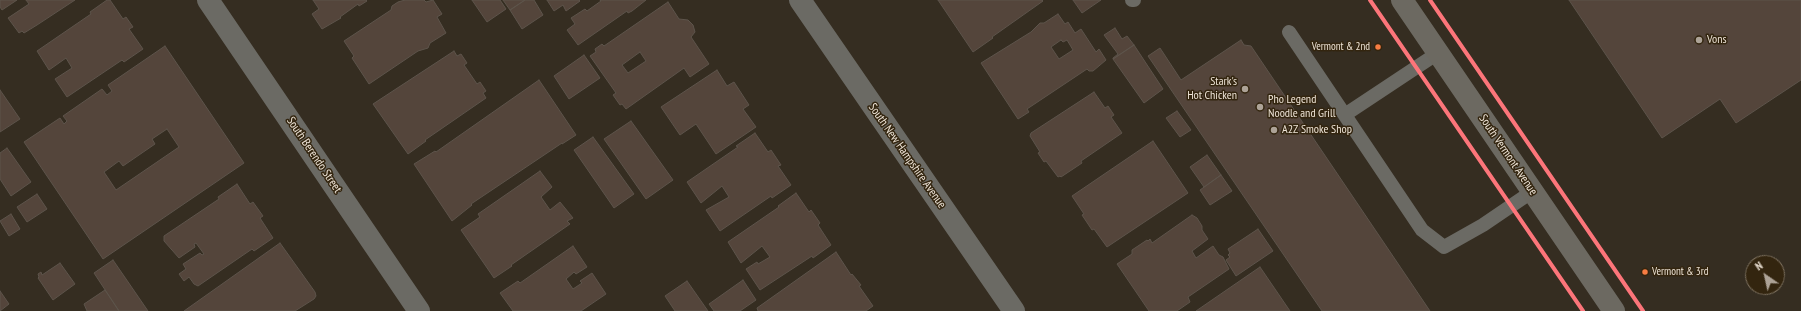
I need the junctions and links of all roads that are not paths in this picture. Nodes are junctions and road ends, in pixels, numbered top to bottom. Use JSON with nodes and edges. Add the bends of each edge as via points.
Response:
{"nodes":[{"id":1,"x":208,"y":0,"type":"edge"},
{"id":2,"x":800,"y":0,"type":"edge"},
{"id":3,"x":1402,"y":0,"type":"edge"},
{"id":4,"x":1290,"y":32,"type":"dead end"},
{"id":5,"x":1438,"y":53,"type":"junction"},
{"id":6,"x":1346,"y":114,"type":"junction"},
{"id":7,"x":1533,"y":191,"type":"junction"},
{"id":8,"x":419,"y":311,"type":"edge"},
{"id":9,"x":1014,"y":311,"type":"edge"},
{"id":10,"x":1614,"y":311,"type":"edge"}],
"edges":[{"from":1,"to":8,"type":"street","name":"South Berendo Street"},
{"from":2,"to":9,"type":"street","name":"South New Hampshire Avenue"},
{"from":3,"to":5,"type":"main road","name":"South Vermont Avenue"},
{"from":4,"to":6,"type":"lane"},
{"from":5,"to":6,"type":"lane"},
{"from":5,"to":7,"type":"main road","name":"South Vermont Avenue"},
{"from":6,"to":7,"type":"lane","via":[[1422,230],[1444,247],[1483,225]]},
{"from":7,"to":10,"type":"main road","name":"South Vermont Avenue"}]}
